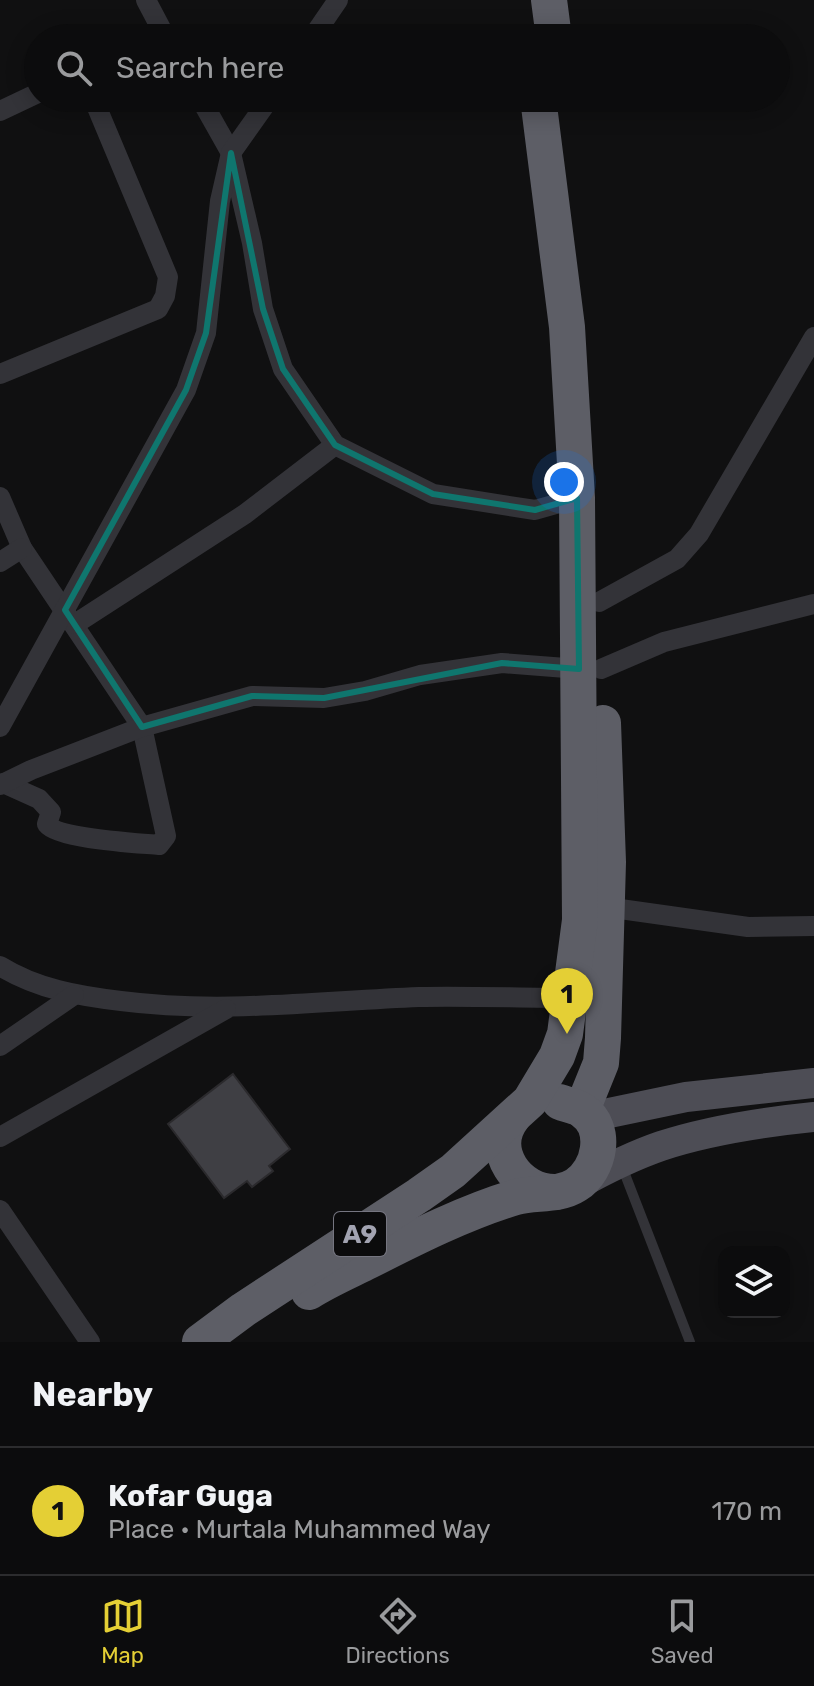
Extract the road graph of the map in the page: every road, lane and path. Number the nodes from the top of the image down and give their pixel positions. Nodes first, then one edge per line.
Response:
1 (146, 0) edge
2 (338, 0) edge
3 (527, 0) edge
4 (549, 0) edge
5 (156, 24) edge
6 (322, 24) edge
7 (530, 24) edge
8 (552, 24) edge
9 (24, 100) edge
10 (0, 111) edge
11 (99, 112) edge
12 (208, 112) edge
13 (260, 112) edge
14 (540, 112) edge
15 (562, 112) edge
16 (231, 153) junction
17 (578, 326) junction
18 (814, 337) edge
19 (0, 374) edge
20 (335, 445) junction
21 (0, 497) edge
22 (577, 498) junction
23 (22, 548) junction
24 (0, 562) edge
25 (599, 602) junction
26 (814, 604) edge
27 (70, 617) junction
28 (590, 669) junction
29 (0, 727) edge
30 (142, 727) junction
31 (2, 784) edge
32 (606, 907) junction
33 (814, 926) edge
34 (0, 966) edge
35 (74, 995) junction
36 (571, 998) junction
37 (228, 1007) junction
38 (0, 1046) edge
39 (814, 1083) edge
40 (522, 1109) junction
41 (586, 1114) junction
42 (814, 1117) edge
43 (0, 1137) edge
44 (620, 1162) junction
45 (569, 1188) junction
46 (0, 1210) edge
47 (246, 1328) edge
48 (90, 1342) edge
49 (200, 1342) edge
50 (690, 1342) edge

1 - 5 street
2 - 6 street
3 - 7 highway
4 - 8 highway
9 - 10 street
11 - 19 street
12 - 16 street
13 - 16 street
14 - 17 highway, A9
15 - 17 highway, A9
16 - 20 street
16 - 27 street
17 - 22 highway, A9
17 - 25 highway, A9
18 - 25 street
20 - 22 street
20 - 27 street
21 - 23 street
22 - 28 highway, A9
23 - 24 street
23 - 27 street
25 - 28 highway, A9
26 - 28 street
27 - 29 street
27 - 30 street
28 - 30 street
28 - 32 highway, A9
28 - 36 highway, A9
30 - 31 street
30 - 31 street
32 - 33 street
32 - 41 highway, A9
34 - 35 street
35 - 37 street
35 - 38 street
36 - 37 street
36 - 40 highway, A9
37 - 43 street
39 - 41 main road
40 - 41 highway
40 - 45 highway, A9
40 - 47 highway, A9
41 - 45 highway
42 - 44 main road
44 - 45 main road
44 - 50 lane
45 - 47 highway, A9
46 - 48 street
47 - 49 highway, A9

